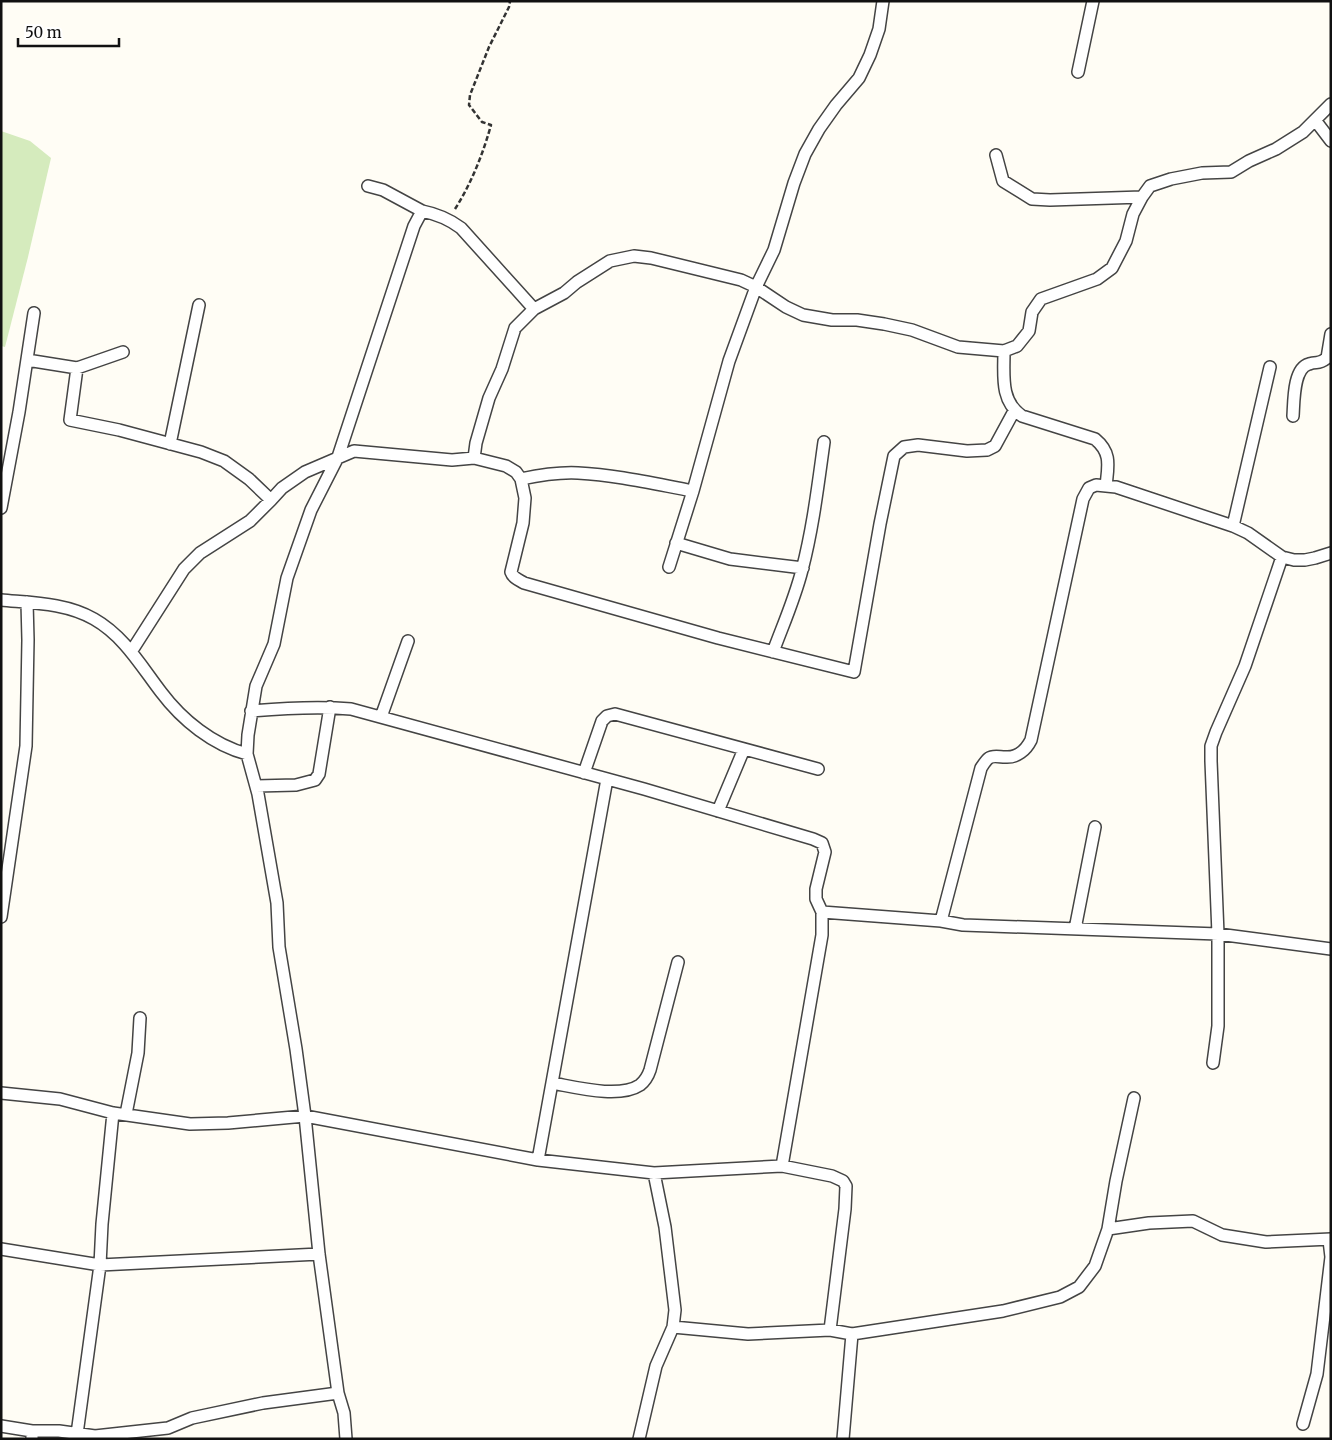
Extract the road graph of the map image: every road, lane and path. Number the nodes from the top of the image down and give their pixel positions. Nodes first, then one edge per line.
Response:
1 (510, 1) edge
2 (883, 1) edge
3 (1093, 1) edge
4 (1078, 72) dead end
5 (1331, 104) edge
6 (1315, 120) junction
7 (1331, 141) edge
8 (996, 155) dead end
9 (368, 186) dead end
10 (1142, 196) junction
11 (422, 211) junction
12 (449, 219) junction
13 (756, 287) junction
14 (199, 305) dead end
15 (534, 309) junction
16 (34, 313) dead end
17 (1331, 334) edge
18 (123, 352) dead end
19 (1004, 352) junction
20 (27, 360) junction
21 (1270, 367) dead end
22 (77, 368) junction
23 (1014, 411) junction
24 (1293, 416) dead end
25 (824, 442) dead end
26 (170, 444) junction
27 (338, 457) junction
28 (474, 458) junction
29 (521, 479) junction
30 (1106, 486) junction
31 (693, 490) junction
32 (271, 500) junction
33 (1, 508) edge
34 (1233, 526) junction
35 (676, 543) junction
36 (1331, 552) edge
37 (1282, 557) junction
38 (669, 567) dead end
39 (803, 568) junction
40 (1, 600) edge
41 (27, 602) junction
42 (408, 641) dead end
43 (130, 652) junction
44 (773, 652) junction
45 (330, 707) junction
46 (251, 711) junction
47 (381, 718) junction
48 (744, 749) junction
49 (247, 754) junction
50 (818, 769) dead end
51 (584, 773) junction
52 (607, 779) junction
53 (256, 786) junction
54 (718, 811) junction
55 (1095, 827) dead end
56 (7, 838) edge
57 (822, 912) junction
58 (1, 917) edge
59 (941, 922) junction
60 (1075, 929) junction
61 (1218, 934) junction
62 (1331, 949) edge
63 (678, 962) dead end
64 (140, 1018) dead end
65 (1213, 1063) dead end
66 (552, 1082) junction
67 (1, 1093) edge
68 (1134, 1098) dead end
69 (113, 1113) junction
70 (126, 1114) junction
71 (305, 1116) junction
72 (538, 1160) junction
73 (782, 1166) junction
74 (654, 1173) junction
75 (1108, 1229) junction
76 (1330, 1240) edge
77 (1, 1249) edge
78 (319, 1254) junction
79 (100, 1264) junction
80 (674, 1327) junction
81 (830, 1330) junction
82 (852, 1334) junction
83 (338, 1393) junction
84 (1302, 1424) dead end
85 (1, 1426) edge
86 (78, 1434) junction
87 (32, 1435) edge
88 (346, 1439) edge
89 (639, 1439) edge
90 (843, 1439) edge

1 - 12 path
2 - 13 street
3 - 4 street
5 - 6 street
6 - 7 street
6 - 10 street
8 - 10 street
9 - 11 street
10 - 19 street
11 - 12 street
11 - 27 street
12 - 15 street
13 - 15 street
13 - 19 street
13 - 31 street
14 - 26 street
15 - 28 street
16 - 20 street
17 - 24 street
18 - 22 street
19 - 23 street
20 - 22 street
20 - 33 street
21 - 34 street
22 - 26 street
23 - 30 street
23 - 44 street
25 - 39 street
26 - 32 street
27 - 28 street
27 - 32 street
27 - 46 street
28 - 29 street
29 - 31 street
29 - 44 street
30 - 34 street
30 - 59 street
31 - 35 street
32 - 43 street
34 - 37 street
35 - 38 street
35 - 39 street
36 - 37 street
37 - 61 street
39 - 44 street
40 - 41 street
41 - 43 street
41 - 56 street
42 - 47 street
43 - 49 street
45 - 46 street
45 - 47 street
45 - 53 street
46 - 49 street
47 - 51 street
48 - 50 street
48 - 51 street
48 - 54 street
49 - 53 street
51 - 52 street
52 - 54 street
52 - 66 street
53 - 71 street
54 - 57 street
55 - 60 street
56 - 58 street
57 - 59 street
57 - 73 street
59 - 60 street
60 - 61 street
61 - 62 street
61 - 65 street
63 - 66 street
64 - 70 street
66 - 72 street
67 - 69 street
68 - 75 street
69 - 70 street
69 - 79 street
70 - 71 street
71 - 72 street
71 - 78 street
72 - 74 street
73 - 74 street
73 - 81 street
74 - 80 street
75 - 76 street
75 - 82 street
76 - 84 street
77 - 79 street
78 - 79 street
78 - 83 street
79 - 86 street
80 - 81 street
80 - 89 street
81 - 82 street
82 - 90 street
83 - 86 street
83 - 88 street
85 - 87 street
86 - 87 street

